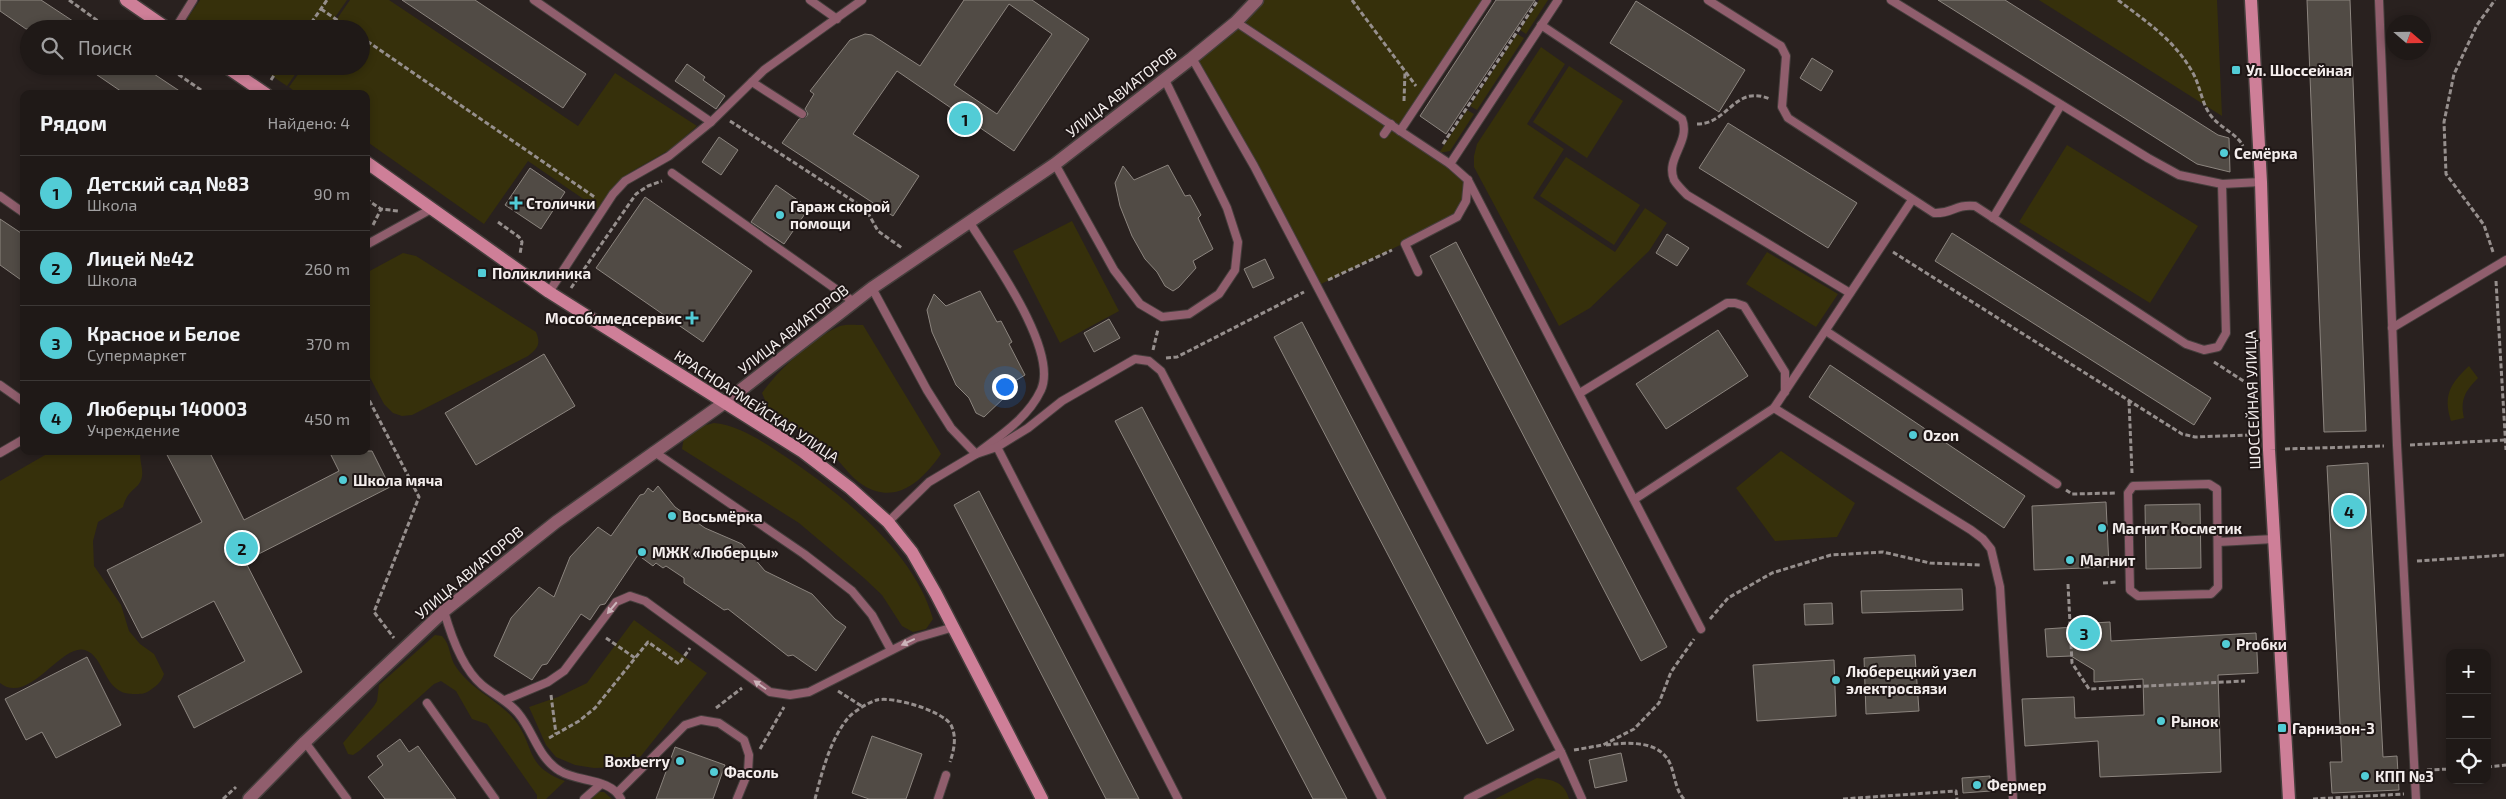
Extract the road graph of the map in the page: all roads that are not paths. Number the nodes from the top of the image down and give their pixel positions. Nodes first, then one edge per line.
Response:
1 (126, 0) edge
2 (194, 0) edge
3 (534, 0) edge
4 (810, 0) edge
5 (862, 0) edge
6 (1257, 0) edge
7 (1487, 0) edge
8 (1558, 0) edge
9 (1708, 0) edge
10 (1891, 0) edge
11 (2251, 0) edge
12 (2378, 0) edge
13 (837, 19) junction
14 (155, 20) edge
15 (181, 20) edge
16 (1236, 22) junction
17 (1541, 26) junction
18 (1192, 58) junction
19 (238, 75) edge
20 (1165, 80) junction
21 (752, 82) junction
22 (260, 90) edge
23 (2061, 105) junction
24 (802, 114) dead end
25 (711, 122) junction
26 (1391, 124) junction
27 (1400, 131) junction
28 (1384, 134) dead end
29 (1055, 164) junction
30 (1450, 164) junction
31 (370, 165) edge
32 (672, 173) dead end
33 (1468, 180) junction
34 (2261, 182) junction
35 (2222, 184) junction
36 (0, 196) edge
37 (1912, 200) junction
38 (433, 208) junction
39 (20, 209) edge
40 (1993, 218) junction
41 (970, 223) junction
42 (370, 243) edge
43 (2506, 260) edge
44 (1418, 272) dead end
45 (872, 288) junction
46 (549, 292) junction
47 (1850, 293) junction
48 (854, 302) junction
49 (2392, 328) junction
50 (1826, 331) junction
51 (0, 385) edge
52 (1785, 392) junction
53 (1580, 393) junction
54 (20, 399) edge
55 (724, 403) junction
56 (1774, 408) junction
57 (20, 441) edge
58 (997, 447) junction
59 (653, 452) junction
60 (0, 453) edge
61 (976, 454) junction
62 (2057, 484) road end
63 (1635, 499) junction
64 (888, 522) junction
65 (2274, 539) junction
66 (2218, 542) junction
67 (444, 611) junction
68 (954, 627) junction
69 (1701, 629) road end
70 (891, 650) junction
71 (505, 700) junction
72 (427, 703) dead end
73 (305, 742) junction
74 (1561, 752) junction
75 (946, 775) road end
76 (601, 784) junction
77 (619, 796) edge
78 (2415, 796) edge
79 (249, 799) edge
80 (348, 799) edge
81 (495, 799) edge
82 (584, 799) edge
83 (737, 799) edge
84 (938, 799) edge
85 (1042, 799) edge
86 (1178, 799) edge
87 (1382, 799) edge
88 (1468, 799) edge
89 (1582, 799) edge
90 (2013, 799) edge
91 (2289, 799) edge

1 - 14 street
2 - 15 lane
3 - 25 lane
4 - 13 lane
5 - 13 lane
6 - 16 street, УЛИЦА АВИАТОРОВ
7 - 27 lane
8 - 17 lane
9 - 37 lane
10 - 23 lane
11 - 34 street, ШОССЕЙНАЯ УЛИЦА
12 - 49 lane
13 - 21 lane
16 - 18 street, УЛИЦА АВИАТОРОВ
16 - 26 lane
17 - 30 lane
17 - 47 lane
18 - 20 street, УЛИЦА АВИАТОРОВ
18 - 74 lane
19 - 22 street
20 - 29 street, УЛИЦА АВИАТОРОВ
20 - 29 lane
21 - 24 lane
21 - 25 lane
23 - 35 lane
23 - 40 lane
25 - 46 lane
26 - 27 lane
26 - 28 lane
27 - 30 lane
29 - 41 street, УЛИЦА АВИАТОРОВ
30 - 33 lane
31 - 38 street, КРАСНОАРМЕЙСКАЯ УЛИЦА
32 - 48 lane
33 - 44 lane
33 - 53 lane
34 - 35 lane
34 - 65 street, ШОССЕЙНАЯ УЛИЦА
35 - 40 lane
36 - 39 lane
37 - 40 lane
37 - 47 lane
38 - 42 lane
38 - 46 street, КРАСНОАРМЕЙСКАЯ УЛИЦА
41 - 45 street, УЛИЦА АВИАТОРОВ
41 - 61 lane
43 - 49 lane
45 - 48 street, УЛИЦА АВИАТОРОВ
45 - 61 lane
46 - 55 street, КРАСНОАРМЕЙСКАЯ УЛИЦА
47 - 50 lane
48 - 55 street, УЛИЦА АВИАТОРОВ
49 - 78 lane
50 - 52 lane
50 - 62 lane
51 - 54 lane
52 - 53 lane
52 - 56 lane
53 - 63 lane
55 - 59 street, УЛИЦА АВИАТОРОВ
55 - 64 street, КРАСНОАРМЕЙСКАЯ УЛИЦА
56 - 63 lane
56 - 90 lane
57 - 60 lane
58 - 61 lane
58 - 86 lane
58 - 87 lane
59 - 67 street, УЛИЦА АВИАТОРОВ
59 - 70 lane
61 - 64 lane
63 - 69 lane
64 - 68 street, КРАСНОАРМЕЙСКАЯ УЛИЦА
65 - 66 lane
65 - 91 street, ШОССЕЙНАЯ УЛИЦА
66 - 66 lane
67 - 71 lane
67 - 73 street, УЛИЦА АВИАТОРОВ
68 -> 70 lane
68 - 85 street, КРАСНОАРМЕЙСКАЯ УЛИЦА
70 -> 71 lane
71 - 76 lane
72 - 81 lane
73 - 79 street, УЛИЦА АВИАТОРОВ
73 - 80 lane
74 - 88 lane
74 - 89 lane
75 - 84 lane
76 - 77 lane
76 - 82 lane
77 - 83 lane

